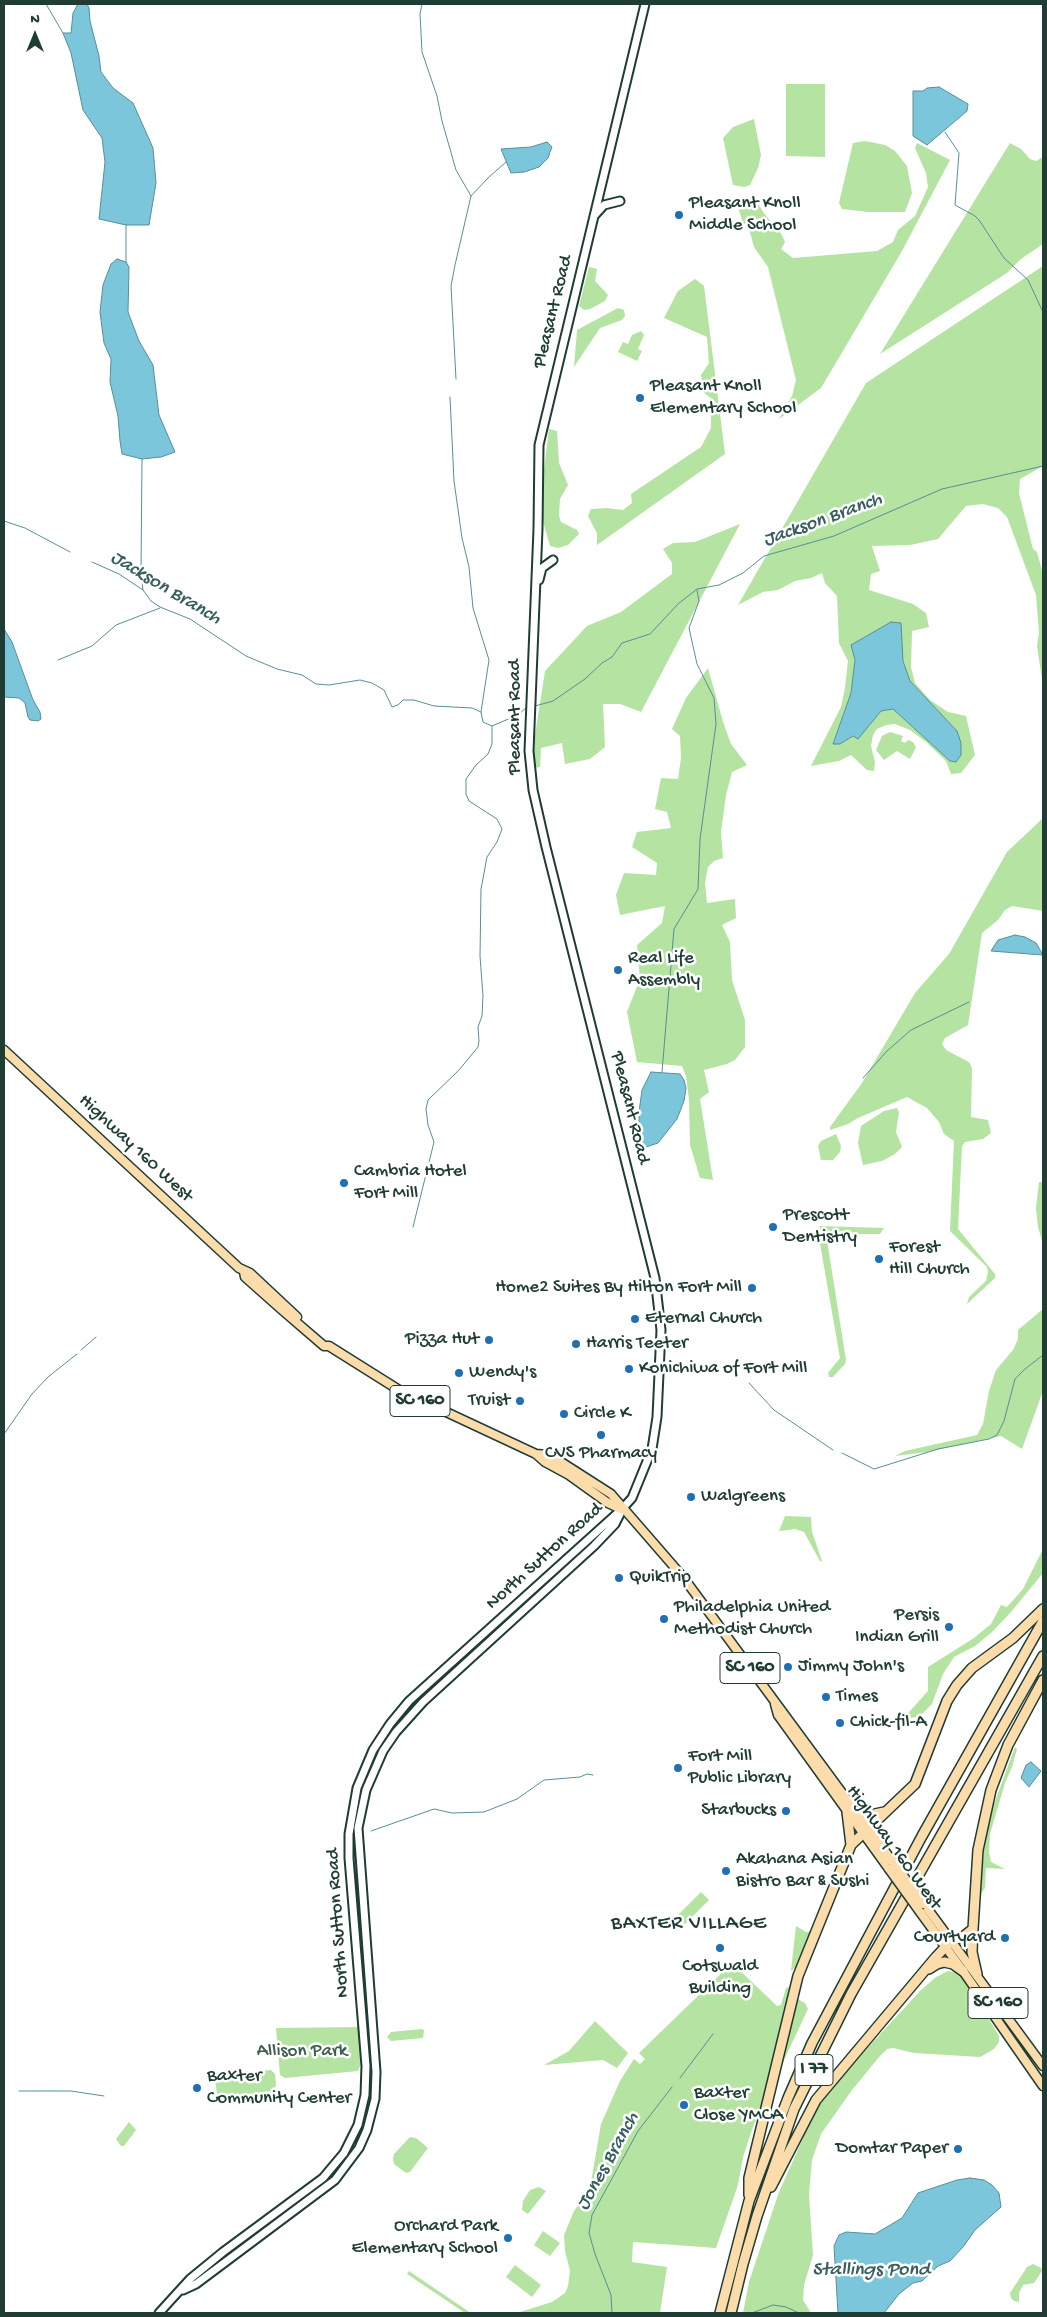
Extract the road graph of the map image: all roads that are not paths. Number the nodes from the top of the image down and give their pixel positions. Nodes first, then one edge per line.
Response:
1 (645, 4) edge
2 (620, 201) dead end
3 (594, 216) junction
4 (553, 560) dead end
5 (536, 585) junction
6 (4, 1050) edge
7 (622, 1510) junction
8 (1043, 1609) edge
9 (1043, 1621) edge
10 (1043, 1656) edge
11 (1043, 1680) edge
12 (851, 1811) junction
13 (887, 1811) junction
14 (866, 1831) junction
15 (851, 1845) junction
16 (891, 1866) junction
17 (973, 1929) junction
18 (948, 1944) junction
19 (963, 1970) junction
20 (923, 1974) junction
21 (977, 1974) junction
22 (1043, 2066) edge
23 (1043, 2086) edge
24 (749, 2201) junction
25 (757, 2216) junction
26 (159, 2313) edge
27 (720, 2313) edge
28 (731, 2313) edge

1 - 3 main road, Pleasant Road
2 - 3 main road
3 - 5 main road, Pleasant Road
4 - 5 main road
5 - 7 main road, Pleasant Road
6 - 7 main road, Highway 160 West / SC 160
7 - 12 main road, Highway 160 West / SC 160
7 - 26 main road, North Sutton Road
8 - 13 highway
9 - 24 highway, I 77
10 - 25 highway, I 77
11 - 17 highway
12 - 13 highway
12 - 14 main road, Highway 160 West
12 - 15 highway
13 - 14 highway
14 - 15 highway
14 - 16 main road, Highway 160 West
15 - 24 highway
16 - 18 main road, Highway 160 West, bridge
16 - 18 main road, Highway 160 West, bridge
17 - 18 highway
17 - 21 highway
18 - 19 main road, Highway 160 West
18 - 20 highway
18 - 21 main road, Highway 160 West / SC 160
19 - 20 highway
19 - 23 main road, Highway 160 West / SC 160
20 - 25 highway
21 - 22 main road, Highway 160 West / SC 160
24 - 27 highway, I 77
25 - 28 highway, I 77

